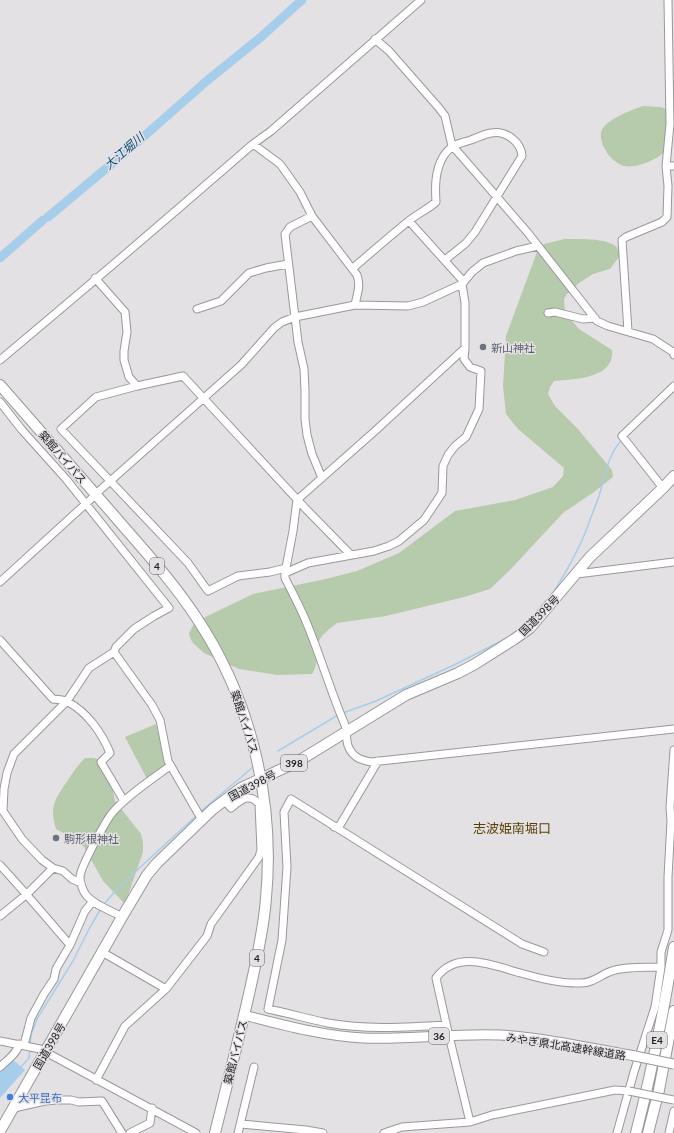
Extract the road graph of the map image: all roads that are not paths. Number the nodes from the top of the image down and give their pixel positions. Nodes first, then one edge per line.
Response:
1 (421, 0) edge
2 (668, 0) edge
3 (375, 39) junction
4 (253, 144) junction
5 (452, 146) junction
6 (670, 166) edge
7 (497, 197) junction
8 (312, 216) junction
9 (409, 221) junction
10 (538, 246) junction
11 (445, 260) junction
12 (288, 264) junction
13 (353, 268) junction
14 (95, 278) junction
15 (463, 283) junction
16 (355, 306) junction
17 (197, 309) dead end
18 (548, 313) dead end
19 (295, 318) junction
20 (595, 318) junction
21 (628, 331) junction
22 (465, 348) junction
23 (674, 355) edge
24 (0, 360) edge
25 (0, 385) edge
26 (137, 386) junction
27 (674, 386) edge
28 (203, 398) junction
29 (0, 402) edge
30 (674, 476) edge
31 (322, 478) junction
32 (110, 481) junction
33 (663, 488) junction
34 (99, 491) dead end
35 (297, 500) junction
36 (88, 502) junction
37 (351, 555) junction
38 (674, 562) edge
39 (286, 570) junction
40 (577, 574) junction
41 (0, 582) edge
42 (0, 640) edge
43 (114, 652) junction
44 (67, 701) junction
45 (674, 729) edge
46 (347, 731) junction
47 (674, 750) edge
48 (378, 762) junction
49 (170, 766) junction
50 (261, 779) junction
51 (224, 800) junction
52 (124, 801) junction
53 (199, 815) junction
54 (334, 827) junction
55 (0, 865) edge
56 (53, 868) junction
57 (81, 883) junction
58 (27, 894) junction
59 (93, 901) junction
60 (0, 916) edge
61 (122, 917) junction
62 (70, 945) junction
63 (674, 947) edge
64 (102, 952) junction
65 (544, 952) dead end
66 (663, 963) junction
67 (166, 989) junction
68 (674, 1011) edge
69 (244, 1016) junction
70 (450, 1040) dead end
71 (0, 1041) edge
72 (23, 1045) junction
73 (41, 1050) junction
74 (674, 1064) edge
75 (0, 1067) edge
76 (254, 1067) dead end
77 (96, 1080) junction
78 (629, 1091) junction
79 (674, 1100) edge
80 (14, 1108) junction
81 (152, 1108) junction
82 (674, 1111) edge
83 (470, 1122) junction
84 (241, 1124) junction
85 (0, 1131) edge
86 (122, 1133) edge
87 (130, 1133) edge
88 (196, 1133) edge
89 (215, 1133) edge
90 (238, 1133) edge
91 (323, 1133) edge
92 (384, 1133) edge
93 (617, 1133) edge
94 (636, 1133) edge
95 (648, 1133) edge
96 (669, 1133) edge

1 - 3 street
2 - 6 street
3 - 4 street
3 - 5 street
4 - 8 street
4 - 14 street
5 - 7 street
5 - 7 street
5 - 9 street
6 - 21 street
7 - 10 street
7 - 11 street
8 - 12 street
8 - 13 street
9 - 11 street
9 - 13 street
10 - 15 street
10 - 20 street
11 - 15 street
12 - 17 street
12 - 19 street
13 - 16 street
14 - 24 street
14 - 26 street
15 - 16 street
15 - 22 street
16 - 19 street
18 - 20 street
19 - 28 street
19 - 31 street
20 - 21 street
21 - 23 street
22 - 31 street
22 - 37 street
25 - 50 highway, 築館バイパス / 4
26 - 28 street
26 - 32 street
27 - 33 street
28 - 32 street
28 - 35 street
29 - 36 street
30 - 33 highway, 国道398号 / 398
31 - 35 street
32 - 34 street
32 - 39 street
33 - 40 highway, 国道398号 / 398
35 - 37 street
35 - 39 street
36 - 41 street
36 - 43 street
37 - 39 street
38 - 40 street
39 - 46 street
40 - 46 highway, 国道398号 / 398
42 - 44 street
43 - 44 street
43 - 49 street
44 - 52 street
44 - 56 street
45 - 48 street
46 - 48 street
46 - 50 highway, 国道398号 / 398
47 - 66 street
48 - 54 street
49 - 52 street
49 - 53 street
50 - 51 highway, 国道398号 / 398
50 - 69 highway, 築館バイパス / 4
51 - 53 highway, 国道398号 / 398
51 - 67 street
52 - 57 street
53 - 61 highway, 国道398号 / 398
54 - 65 street
54 - 66 street
55 - 58 street
56 - 57 street
56 - 58 street
57 - 59 street
58 - 60 street
58 - 62 street
59 - 61 street
59 - 62 street
61 - 64 highway, 国道398号 / 398
62 - 72 street
63 - 94 highway, E4
64 - 67 street
64 - 73 highway, 国道398号 / 398
66 - 78 street
67 - 77 street
68 - 95 highway, E4
69 - 74 main road, みやぎ県北高速幹線道路 / 36, bridge
69 - 89 highway, 築館バイパス / 4
70 - 83 street
71 - 72 street
72 - 73 street
72 - 75 street
73 - 77 street
73 - 80 highway, 国道398号 / 398
76 - 84 street
77 - 81 street
78 - 79 street, bridge
78 - 83 street
78 - 93 street
80 - 85 highway, 国道398号 / 398
80 - 86 street
81 - 87 street
81 - 88 street
82 - 96 street
83 - 92 street
84 - 90 street
84 - 91 street

